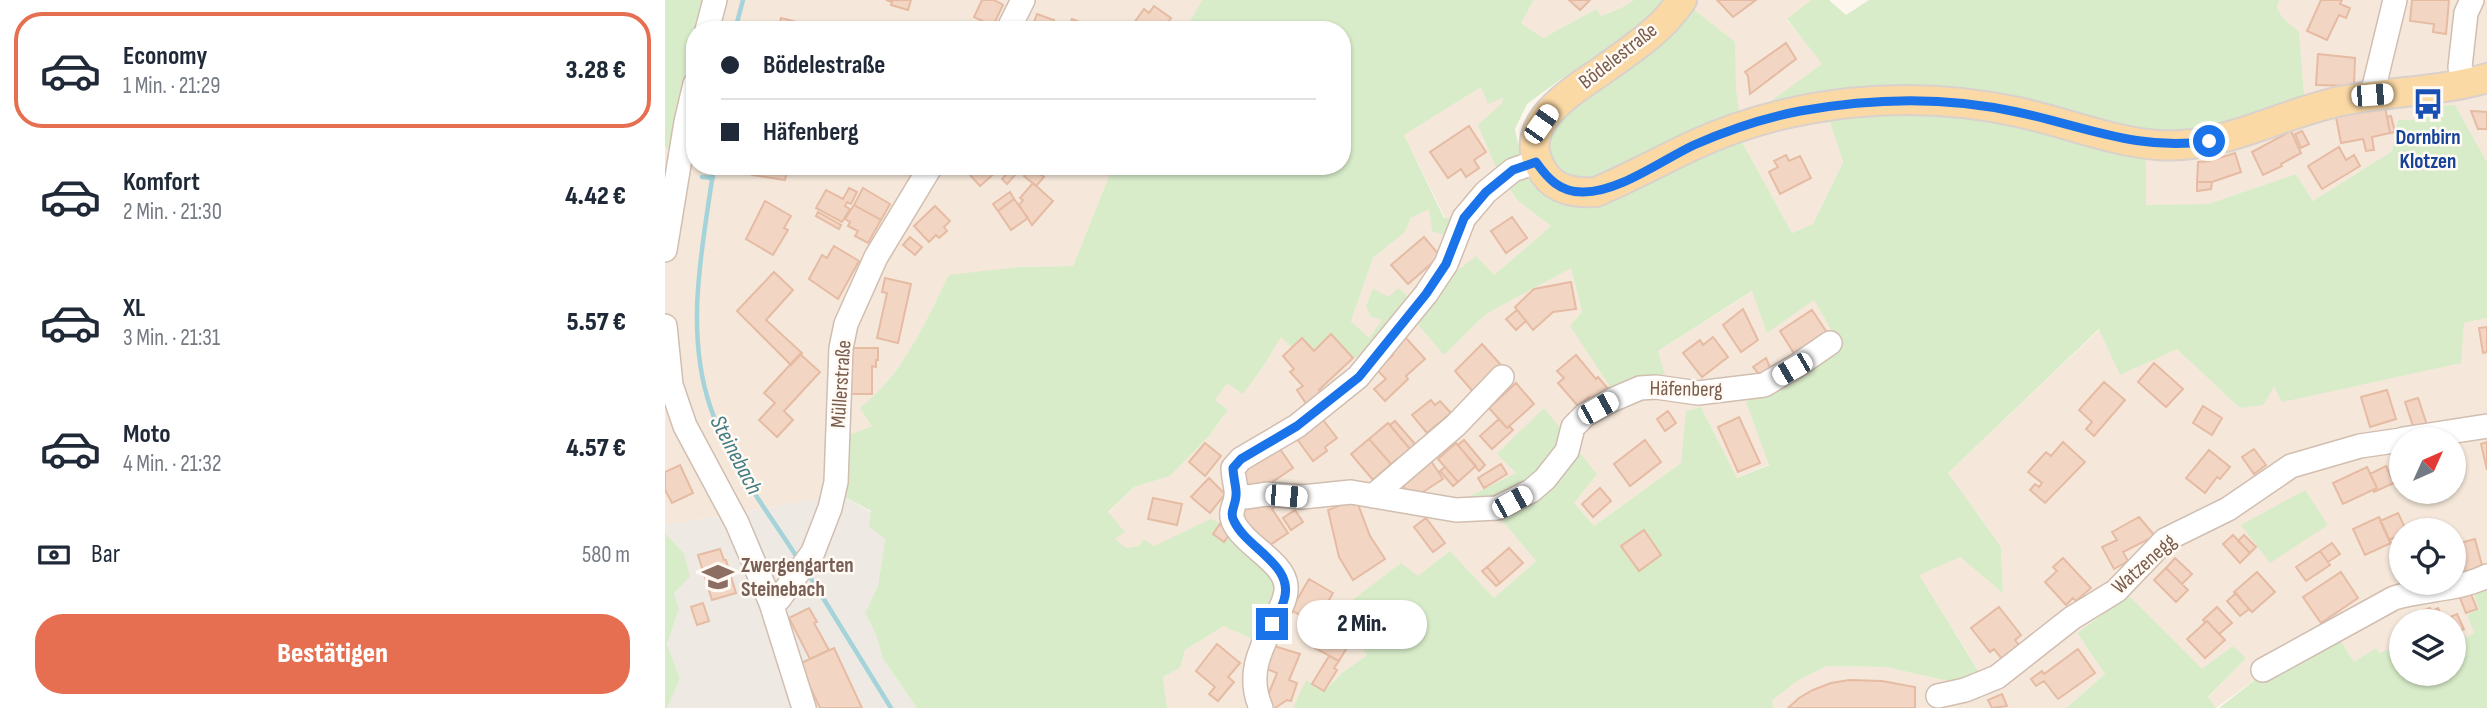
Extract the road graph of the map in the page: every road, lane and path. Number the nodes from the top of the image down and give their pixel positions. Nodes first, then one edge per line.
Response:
1 (715, 0) edge
2 (1023, 0) edge
3 (1682, 0) edge
4 (2395, 0) edge
5 (2472, 0) edge
6 (709, 21) edge
7 (1013, 21) edge
8 (2476, 81) edge
9 (2372, 95) junction
10 (686, 125) edge
11 (1536, 162) junction
12 (926, 175) edge
13 (665, 250) edge
14 (665, 326) edge
15 (1830, 343) dead end
16 (1502, 377) dead end
17 (2487, 426) edge
18 (2466, 429) edge
19 (2389, 441) edge
20 (1237, 494) junction
21 (1373, 496) junction
22 (2487, 576) edge
23 (771, 603) junction
24 (2263, 670) dead end
25 (1937, 696) dead end
26 (804, 708) edge
27 (1261, 708) edge

1 - 6 street
2 - 7 street
3 - 11 main road, Bödelestraße
4 - 9 street
5 - 8 street
8 - 9 main road
9 - 11 main road
10 - 13 street
11 - 20 street
12 - 23 street, Müllerstraße
14 - 23 street
15 - 21 street, Häfenberg
16 - 21 street
17 - 18 street, Watzenegg
19 - 25 street, Watzenegg
20 - 21 street, Häfenberg
20 - 27 street
22 - 24 street
23 - 26 street

